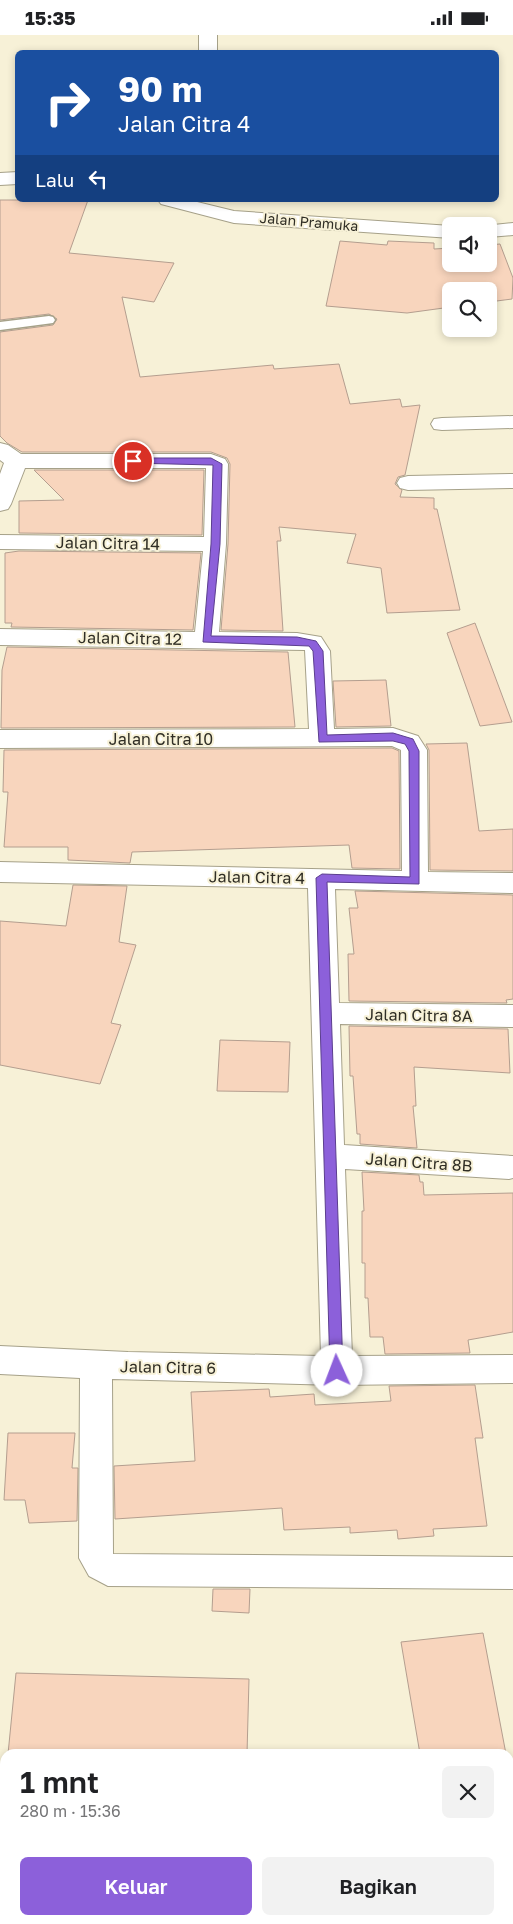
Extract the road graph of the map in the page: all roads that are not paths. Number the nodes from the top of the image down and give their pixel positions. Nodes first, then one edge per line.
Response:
1 (208, 35) edge
2 (208, 50) edge
3 (15, 178) edge
4 (0, 179) edge
5 (174, 202) edge
6 (513, 229) edge
7 (497, 230) edge
8 (442, 231) edge
9 (49, 320) dead end
10 (0, 326) edge
11 (513, 423) edge
12 (442, 425) dead end
13 (8, 455) edge
14 (513, 481) edge
15 (408, 483) dead end
16 (0, 504) edge
17 (0, 542) edge
18 (215, 544) junction
19 (0, 637) edge
20 (206, 639) junction
21 (0, 739) edge
22 (322, 739) junction
23 (0, 872) edge
24 (322, 878) junction
25 (415, 881) junction
26 (513, 883) edge
27 (325, 1013) junction
28 (513, 1016) edge
29 (330, 1156) junction
30 (509, 1167) dead end
31 (0, 1360) edge
32 (96, 1365) junction
33 (513, 1369) edge
34 (337, 1371) junction
35 (513, 1573) edge

1 - 2 street
3 - 4 street
5 - 8 street, Jalan Pramuka
6 - 7 street
9 - 10 lane
11 - 12 street
13 - 16 street
13 - 18 street
14 - 15 street
17 - 18 street, Jalan Citra 14
18 - 20 street
19 - 20 street, Jalan Citra 12
20 - 22 street, Jalan Citra 12
21 - 22 street, Jalan Citra 10
22 - 25 street, Jalan Citra 10
23 - 24 street, Jalan Citra 4
24 - 25 street, Jalan Citra 4
24 - 27 street
25 - 26 street, Jalan Citra 4
27 - 28 street, Jalan Citra 8A
27 - 29 street
29 - 30 street, Jalan Citra 8B
29 - 34 street
31 - 32 street, Jalan Citra 6
32 - 34 street, Jalan Citra 6
32 - 35 street
33 - 34 street, Jalan Citra 6

